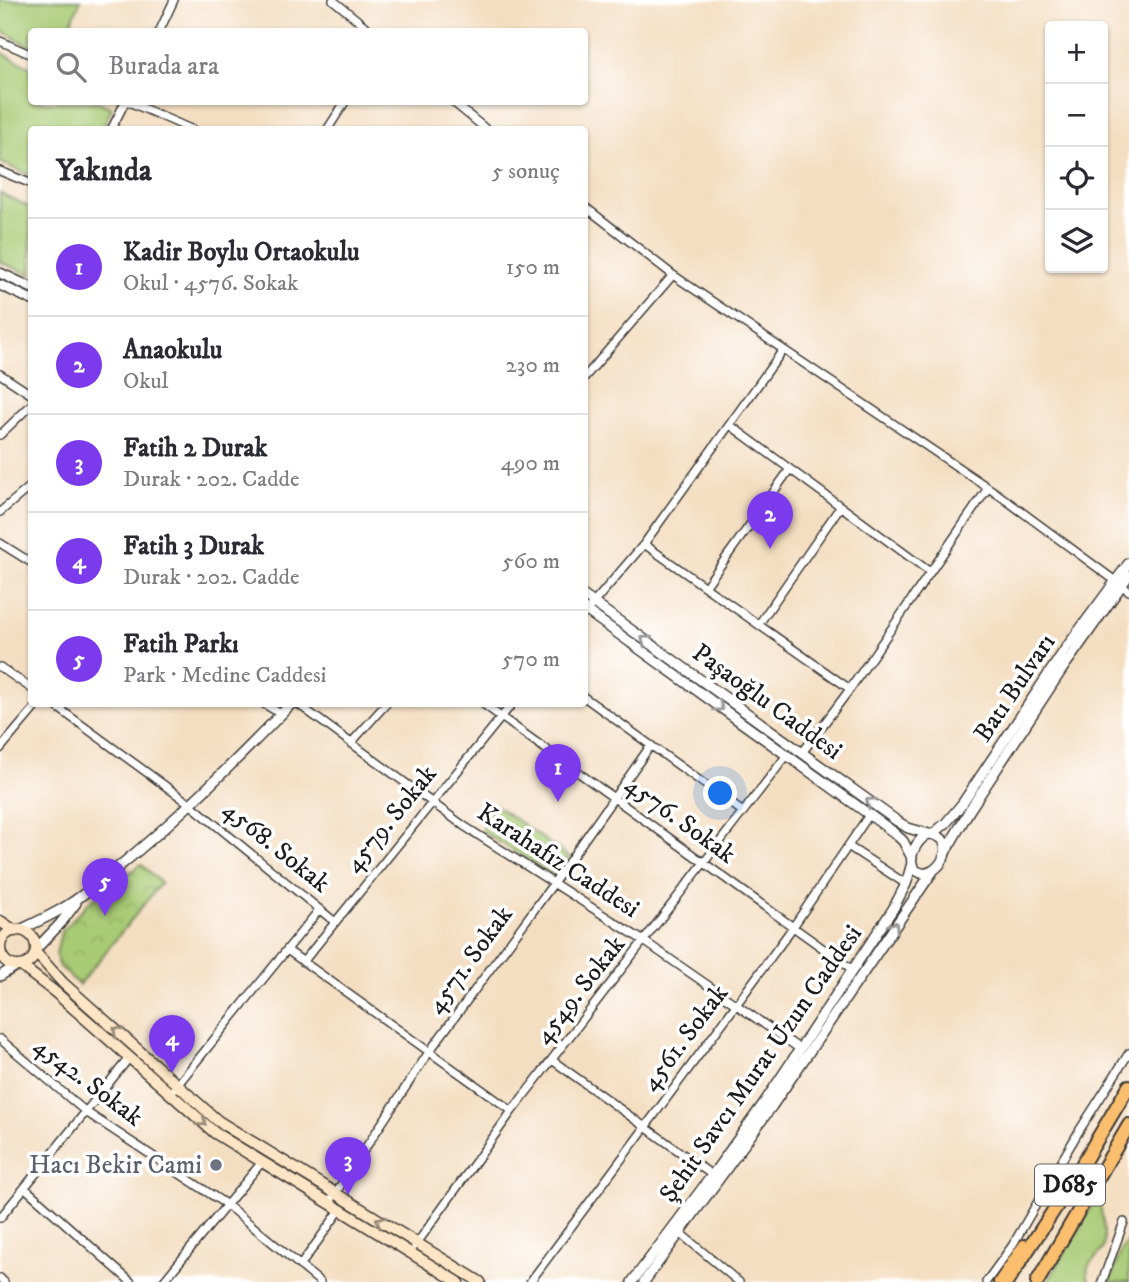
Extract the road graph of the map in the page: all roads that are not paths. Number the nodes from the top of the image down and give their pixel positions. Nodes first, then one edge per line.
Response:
1 (174, 0) edge
2 (333, 0) edge
3 (161, 28) edge
4 (367, 28) edge
5 (0, 41) edge
6 (28, 53) edge
7 (125, 105) edge
8 (134, 105) edge
9 (343, 105) edge
10 (457, 105) edge
11 (113, 126) edge
12 (184, 126) edge
13 (330, 126) edge
14 (482, 126) edge
15 (0, 170) edge
16 (28, 182) edge
17 (588, 209) edge
18 (0, 273) edge
19 (673, 275) junction
20 (0, 285) edge
21 (28, 286) edge
22 (28, 298) edge
23 (783, 350) junction
24 (588, 373) edge
25 (0, 374) edge
26 (28, 392) edge
27 (28, 408) edge
28 (730, 425) junction
29 (0, 435) edge
30 (790, 469) junction
31 (28, 488) edge
32 (988, 488) junction
33 (841, 506) junction
34 (0, 512) edge
35 (0, 543) edge
36 (644, 544) junction
37 (28, 560) edge
38 (1129, 563) edge
39 (930, 572) junction
40 (1129, 575) edge
41 (1122, 586) edge
42 (705, 587) junction
43 (588, 598) edge
44 (594, 602) junction
45 (588, 608) edge
46 (588, 613) edge
47 (759, 624) junction
48 (0, 667) edge
49 (28, 686) edge
50 (850, 689) junction
51 (588, 700) edge
52 (35, 707) edge
53 (57, 707) edge
54 (269, 707) edge
55 (288, 707) edge
56 (302, 707) edge
57 (383, 707) edge
58 (487, 707) edge
59 (509, 707) edge
60 (281, 714) junction
61 (501, 717) junction
62 (351, 743) junction
63 (651, 745) junction
64 (0, 749) edge
65 (802, 753) junction
66 (787, 755) junction
67 (614, 798) junction
68 (190, 803) junction
69 (432, 803) junction
70 (743, 812) junction
71 (869, 815) junction
72 (931, 834) junction
73 (848, 846) junction
74 (946, 851) junction
75 (912, 861) junction
76 (704, 863) junction
77 (933, 872) junction
78 (553, 884) junction
79 (906, 884) junction
80 (80, 898) junction
81 (319, 909) junction
82 (0, 921) edge
83 (335, 922) junction
84 (793, 926) junction
85 (18, 931) junction
86 (644, 941) junction
87 (0, 950) edge
88 (286, 950) junction
89 (36, 951) junction
90 (303, 962) junction
91 (18, 966) junction
92 (853, 970) junction
93 (0, 976) edge
94 (736, 1005) junction
95 (0, 1039) edge
96 (800, 1049) junction
97 (429, 1052) junction
98 (1129, 1053) edge
99 (129, 1058) junction
100 (552, 1060) junction
101 (177, 1085) junction
102 (1129, 1086) edge
103 (170, 1094) junction
104 (512, 1111) junction
105 (86, 1112) junction
106 (1129, 1125) edge
107 (645, 1127) junction
108 (1095, 1142) junction
109 (262, 1163) junction
110 (712, 1175) junction
111 (25, 1188) junction
112 (335, 1194) junction
113 (329, 1203) junction
114 (227, 1205) junction
115 (340, 1210) junction
116 (0, 1218) edge
117 (1124, 1222) dead end
118 (680, 1233) junction
119 (417, 1243) junction
120 (411, 1253) junction
121 (300, 1266) junction
122 (0, 1278) edge
123 (455, 1281) edge
124 (4, 1282) edge
125 (131, 1282) edge
126 (163, 1282) edge
127 (320, 1282) edge
128 (480, 1282) edge
129 (530, 1282) edge
130 (632, 1282) edge
131 (644, 1282) edge
132 (738, 1282) edge
133 (986, 1282) edge
134 (999, 1282) edge
135 (1007, 1282) edge
136 (1037, 1282) edge
137 (1102, 1282) edge

1 - 3 street
2 - 4 street
5 - 6 street
7 - 11 street
8 - 12 street
9 - 13 street
10 - 14 street
15 - 16 street
17 - 19 street
18 - 21 street
19 - 23 street
19 - 24 street
20 - 22 street
23 - 28 street
23 - 32 street
25 - 26 street
27 - 29 street
28 - 30 street
28 - 36 street
30 - 33 street
30 - 42 street
31 - 34 street
32 - 39 street
32 - 41 street
33 - 39 street
33 - 47 street
35 - 37 street
36 - 42 street
36 - 44 street
38 - 41 street, Batı Bulvarı
39 - 50 street
40 - 41 street, Batı Bulvarı
41 - 72 street, Batı Bulvarı
41 - 74 street, Batı Bulvarı
42 - 47 street
43 - 44 street, Paşaoğlu Caddesi
44 - 45 street
65 -> 44 street, Paşaoğlu Caddesi
46 -> 66 street, Paşaoğlu Caddesi
47 - 50 street
48 - 49 street
50 - 65 street
51 - 63 street
52 - 64 street
53 - 68 street, 4568. Sokak
54 - 60 street
55 - 60 street
56 - 62 street, Karahafız Caddesi
57 - 62 street
58 - 61 street, 4576. Sokak
59 - 61 street, 4579. Sokak
60 - 68 street
61 - 67 street, 4576. Sokak
61 - 69 street, 4579. Sokak
62 - 69 street, Karahafız Caddesi
63 - 67 street, 4571. Sokak
63 - 70 street
72 -> 65 street, Paşaoğlu Caddesi
66 - 70 street, 4549. Sokak
66 - 71 street, Paşaoğlu Caddesi
67 - 76 street, 4576. Sokak
67 - 78 street, 4571. Sokak
68 - 80 street
68 - 81 street, 4568. Sokak
69 - 78 street, Karahafız Caddesi
69 - 83 street, 4579. Sokak
70 - 76 street, 4549. Sokak
71 - 73 street, 4561. Sokak
71 - 75 street, Paşaoğlu Caddesi
72 - 74 street
72 - 75 street
73 - 79 street
73 - 84 street, 4561. Sokak
74 - 77 street
75 - 77 street
75 - 79 street, Şehit Savcı Murat Uzun Caddesi
76 - 84 street, 4576. Sokak
76 - 86 street, 4549. Sokak
118 -> 77 street, Şehit Savcı Murat Uzun Caddesi
78 - 86 street, Karahafız Caddesi
78 - 97 street, 4571. Sokak
79 - 92 street, Şehit Savcı Murat Uzun Caddesi
80 - 85 street
80 - 89 street
81 - 83 street, 4568. Sokak
81 - 88 street
82 - 85 main road
83 - 90 street, 4579. Sokak
84 - 92 street, 4576. Sokak
84 - 94 street, 4561. Sokak
85 - 87 main road
85 - 89 main road
86 - 94 street, Karahafız Caddesi
86 - 100 street, 4549. Sokak
87 - 91 main road
88 - 90 street
88 - 101 street
89 - 91 main road
101 -> 89 main road
90 - 97 street
91 - 93 street
91 - 99 main road
92 - 96 street, Şehit Savcı Murat Uzun Caddesi
94 - 96 street, Karahafız Caddesi
94 - 107 street, 4561. Sokak
95 - 105 street, 4542. Sokak
96 - 110 street, Şehit Savcı Murat Uzun Caddesi
97 - 104 street
97 - 112 street, 4571. Sokak
98 - 133 street
99 - 103 main road
99 - 105 street
100 - 104 street, 4549. Sokak
100 - 107 street
101 - 103 street
101 - 112 main road
102 - 108 highway, D685
103 -> 109 main road
104 - 119 street, 4549. Sokak
105 - 111 street
105 - 114 street, 4542. Sokak
106 - 136 highway, D685
107 - 110 street
107 - 129 street, 4561. Sokak
108 - 134 main road
108 - 135 highway, D685
109 - 113 main road
109 - 114 street
110 - 130 street, Şehit Savcı Murat Uzun Caddesi
111 - 116 street
111 - 125 street
112 - 113 street, 4571. Sokak
119 -> 112 main road
113 - 115 main road
114 - 121 street, 4542. Sokak
114 - 126 street
115 - 120 main road
115 - 121 street
117 - 137 street
118 - 131 street, Şehit Savcı Murat Uzun Caddesi
118 - 132 street
119 - 120 street, 4549. Sokak
119 - 128 main road
120 - 123 main road
121 - 127 street, 4542. Sokak
122 - 124 street

